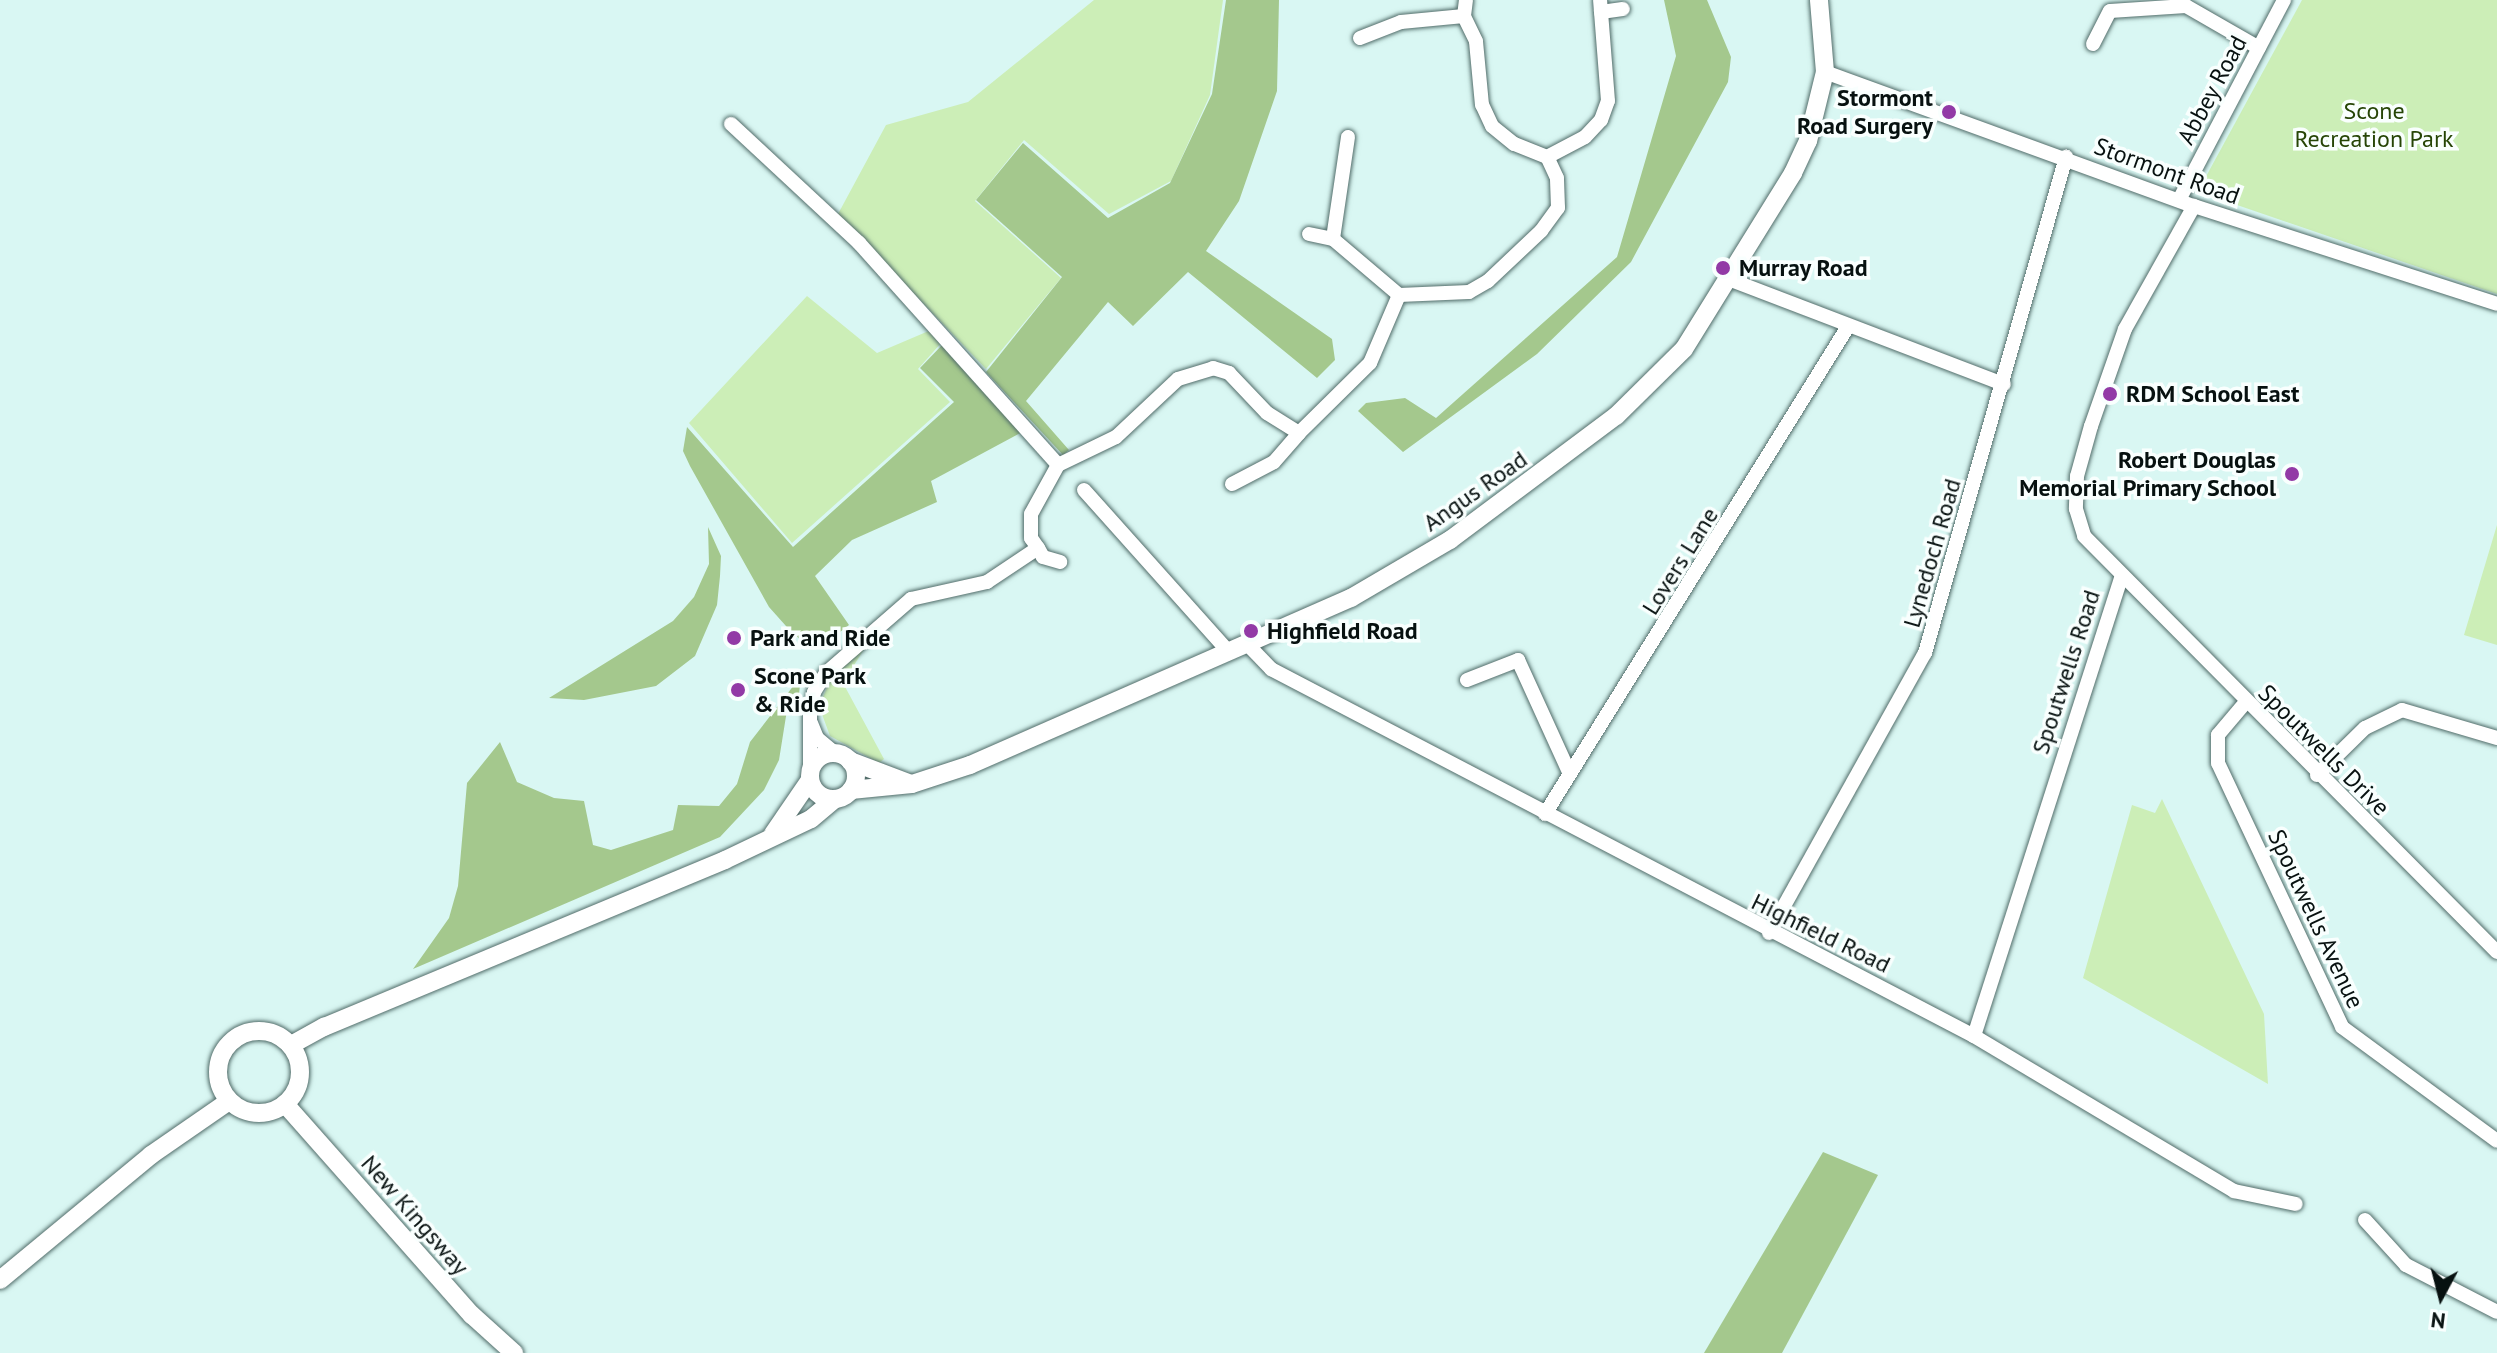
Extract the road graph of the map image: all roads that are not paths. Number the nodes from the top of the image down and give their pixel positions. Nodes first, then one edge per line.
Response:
1 (1466, 0) edge
2 (1819, 0) edge
3 (2284, 0) edge
4 (1600, 6) edge
5 (1623, 9) dead end
6 (1464, 16) junction
7 (1360, 38) dead end
8 (2093, 44) dead end
9 (2259, 48) junction
10 (1825, 72) junction
11 (731, 124) dead end
12 (1348, 137) dead end
13 (1547, 157) junction
14 (2066, 157) junction
15 (2186, 203) junction
16 (1309, 234) dead end
17 (1333, 239) junction
18 (1731, 280) junction
19 (1399, 295) junction
20 (2497, 304) edge
21 (1847, 328) junction
22 (2004, 384) junction
23 (1299, 433) junction
24 (1058, 465) junction
25 (1232, 484) dead end
26 (1084, 490) dead end
27 (1038, 548) junction
28 (1060, 562) dead end
29 (2121, 578) junction
30 (1247, 644) junction
31 (1229, 652) junction
32 (1467, 680) dead end
33 (2245, 703) junction
34 (809, 719) junction
35 (2497, 738) edge
36 (842, 757) junction
37 (1570, 774) junction
38 (810, 775) junction
39 (2317, 775) junction
40 (912, 784) junction
41 (843, 795) junction
42 (1545, 814) junction
43 (766, 842) junction
44 (1769, 933) junction
45 (2497, 952) edge
46 (1974, 1036) junction
47 (291, 1045) junction
48 (229, 1101) junction
49 (285, 1104) junction
50 (2497, 1141) edge
51 (2296, 1204) dead end
52 (2365, 1220) dead end
53 (0, 1280) edge
54 (2497, 1312) edge
55 (514, 1353) edge

1 - 6 street
2 - 10 main road, Angus Road
3 - 9 street, Abbey Road
4 - 5 street
4 - 13 street
6 - 7 street
6 - 13 street
8 - 9 street
9 - 15 street, Abbey Road
10 - 14 street, Stormont Road
10 - 18 main road, Angus Road
11 - 24 street
12 - 17 street
13 - 19 street
14 - 15 street, Stormont Road
14 - 22 street, Lynedoch Road
15 - 20 street, Stormont Road
15 - 29 street, Spoutwells Road
16 - 17 street
17 - 19 street
18 - 21 street
18 - 30 main road, Angus Road
19 - 23 street
21 - 22 street
21 - 37 street, Lovers Lane
22 - 44 street, Lynedoch Road
23 - 24 street
23 - 25 street
24 - 27 street
26 - 31 street
27 - 28 street
27 - 34 street
29 - 33 street, Spoutwells Drive
29 - 46 street, Spoutwells Road
30 - 31 main road, Angus Road
30 - 42 street, Highfield Road
31 - 40 main road, Angus Road
32 - 37 street
33 - 39 street, Spoutwells Drive
33 - 50 street, Spoutwells Avenue
34 - 36 street
34 - 38 street
35 - 39 street
36 - 38 main road
36 - 40 main road
36 - 41 main road
37 - 42 street, Lovers Lane
38 - 41 main road
38 - 43 main road
39 - 45 street, Spoutwells Drive
40 - 41 main road, Angus Road
41 - 43 main road
42 - 44 street, Highfield Road
43 - 47 main road
44 - 46 street, Highfield Road
46 - 51 street, Highfield Road
47 - 48 main road
47 - 49 main road
48 - 49 main road
48 - 53 main road
49 - 55 main road, New Kingsway
52 - 54 street

